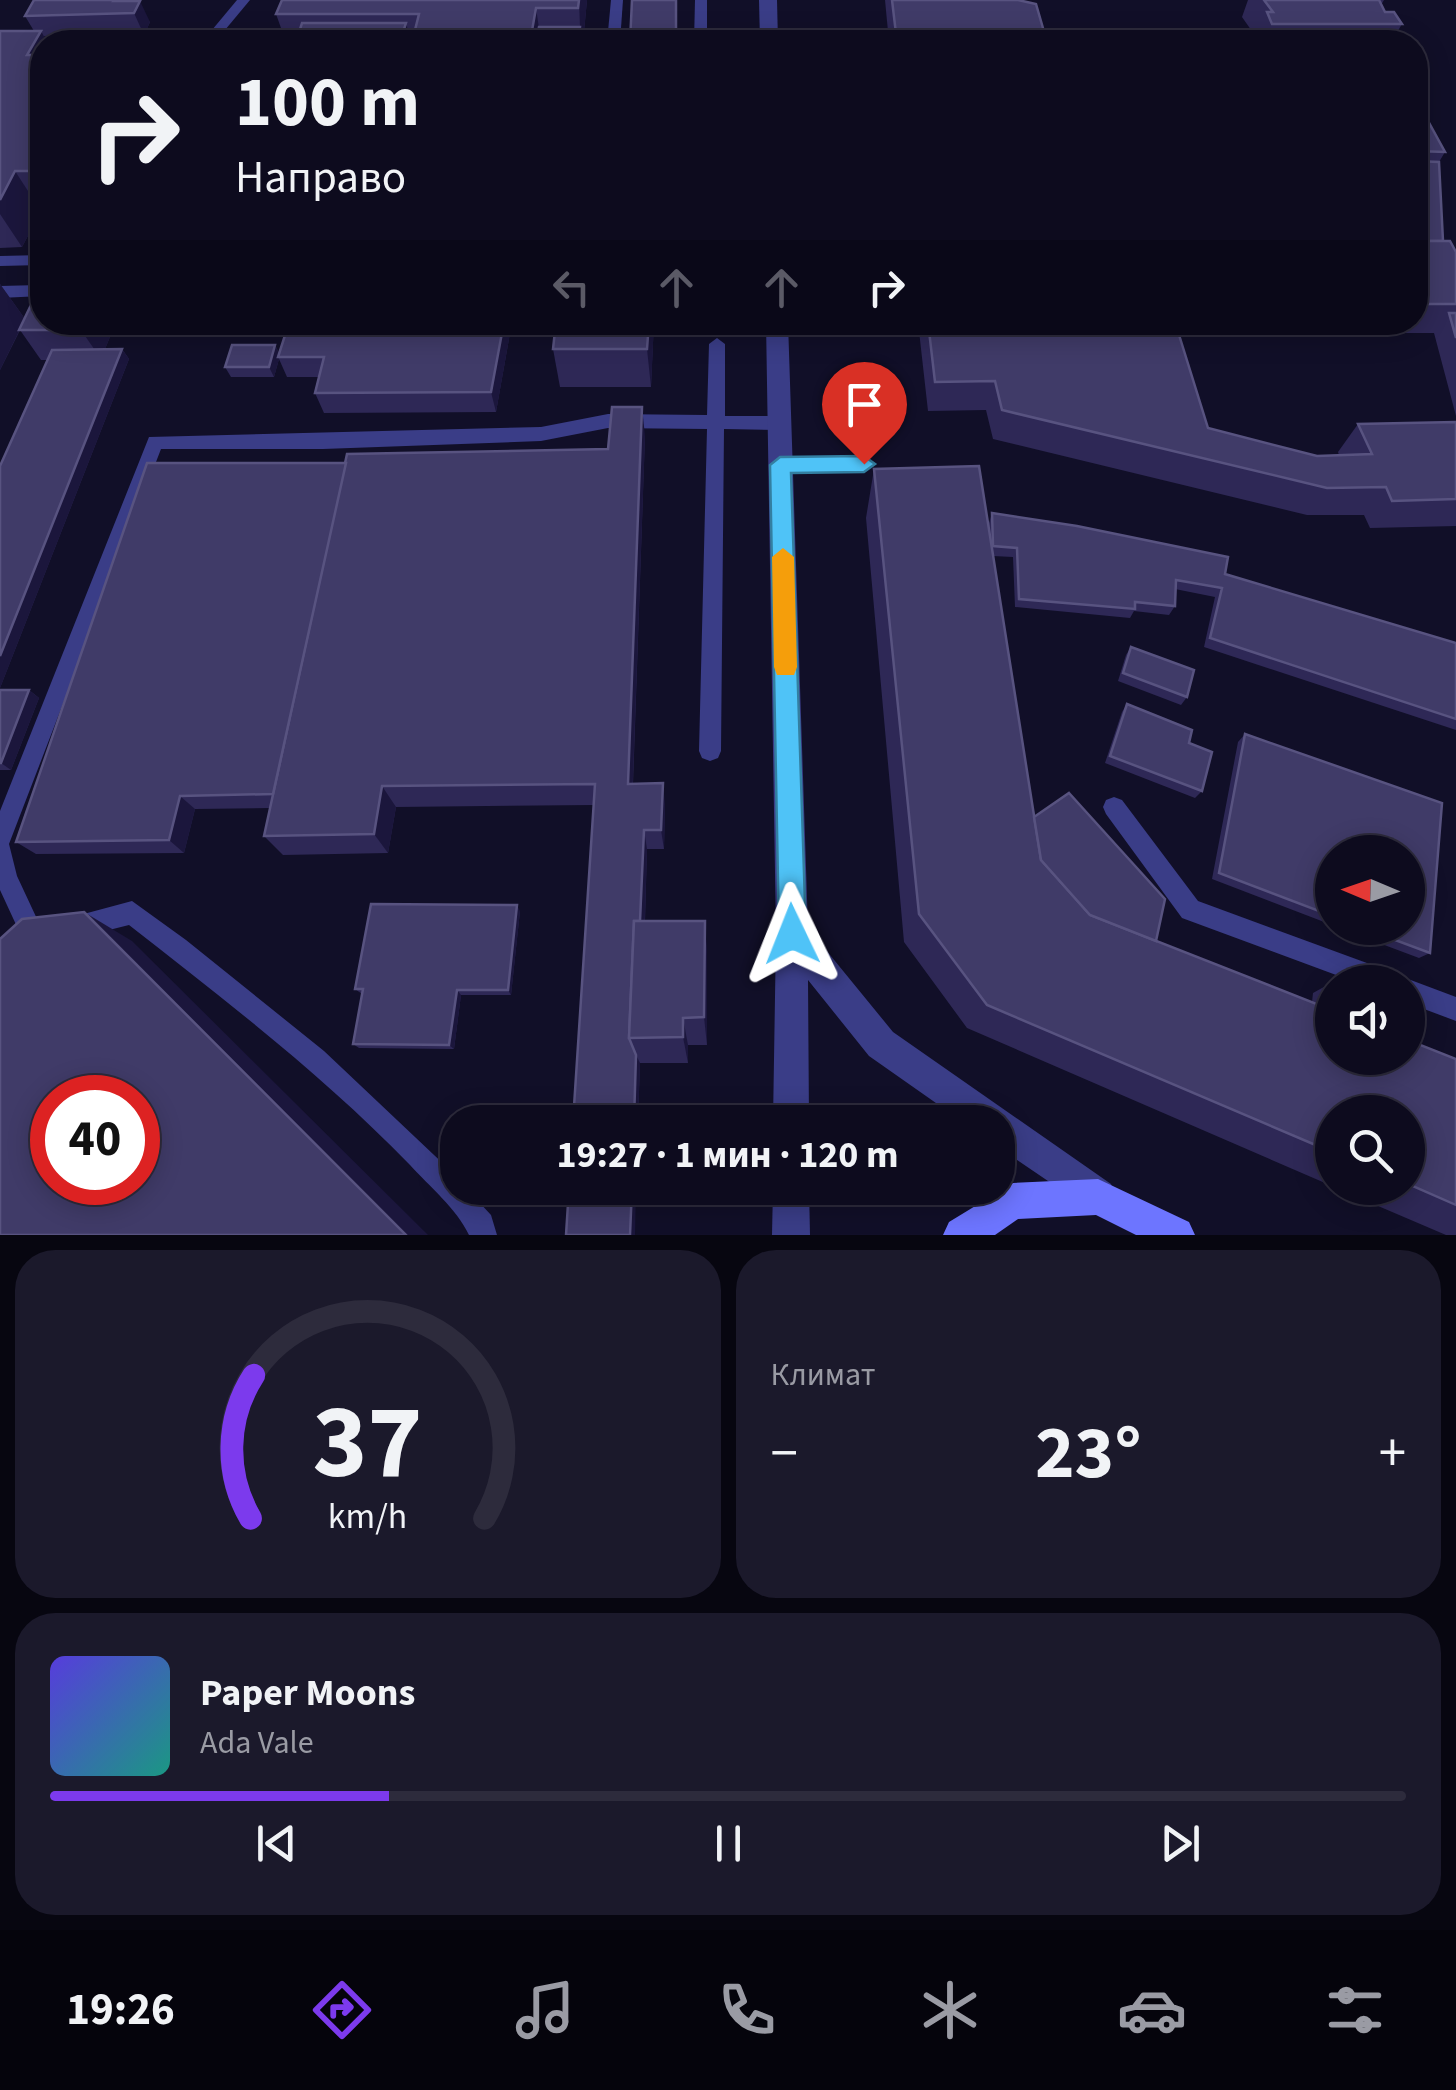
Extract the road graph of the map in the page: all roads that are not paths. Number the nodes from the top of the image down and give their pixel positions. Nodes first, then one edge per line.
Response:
1 (244, 0) edge
2 (617, 0) edge
3 (701, 0) edge
4 (768, 0) edge
5 (218, 30) edge
6 (615, 30) edge
7 (701, 30) edge
8 (769, 30) edge
9 (30, 260) edge
10 (0, 261) edge
11 (30, 291) edge
12 (0, 292) edge
13 (777, 335) edge
14 (716, 344) dead end
15 (716, 423) junction
16 (779, 424) junction
17 (864, 464) dead end
18 (780, 465) junction
19 (710, 751) dead end
20 (1114, 807) dead end
21 (0, 840) edge
22 (0, 849) edge
23 (792, 934) junction
24 (33, 936) junction
25 (11, 958) edge
26 (1340, 965) edge
27 (1425, 997) edge
28 (1456, 1009) edge
29 (791, 1105) edge
30 (968, 1105) edge
31 (1015, 1138) edge
32 (1098, 1197) junction
33 (791, 1205) edge
34 (484, 1235) edge
35 (790, 1235) edge
36 (962, 1235) edge
37 (1176, 1235) edge

1 - 5 lane
2 - 6 lane
3 - 7 lane
4 - 8 street
9 - 10 lane
11 - 12 lane
13 - 16 street
14 - 15 lane
15 - 16 lane
15 - 19 lane
15 - 21 lane
16 - 18 street
17 - 18 lane
18 - 23 street
20 - 26 lane
22 - 24 lane
23 - 29 street
23 - 30 street
24 - 25 lane
24 - 34 lane
27 - 28 lane
31 - 32 street
32 - 36 main road
32 - 37 main road
33 - 35 street

